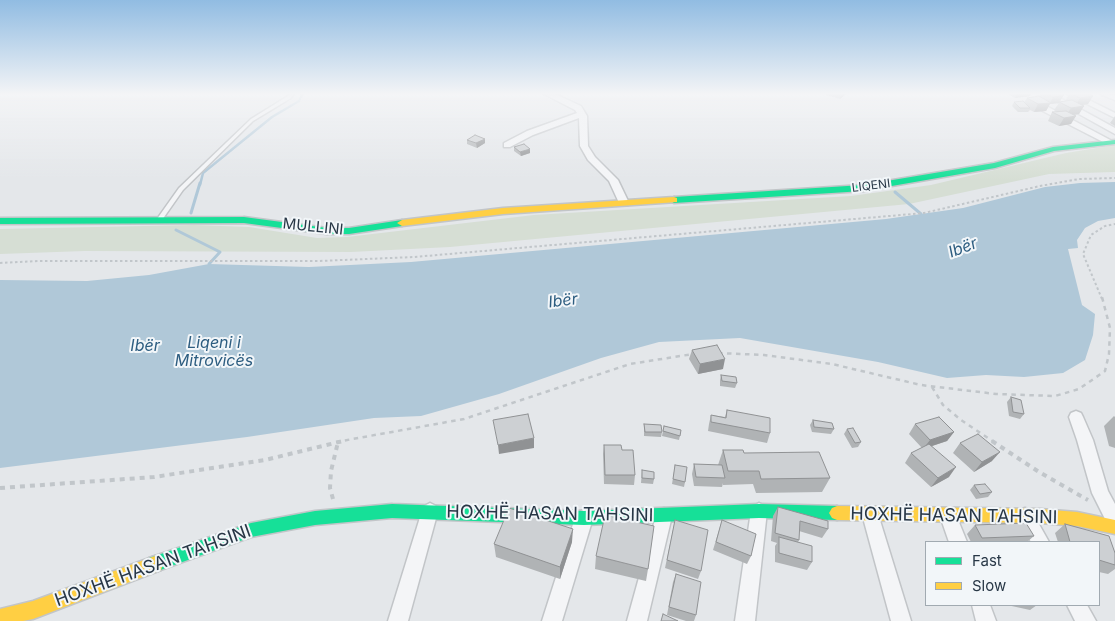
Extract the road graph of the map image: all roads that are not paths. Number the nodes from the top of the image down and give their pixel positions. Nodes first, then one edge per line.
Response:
1 (250, 122) edge
2 (560, 122) edge
3 (582, 122) edge
4 (1072, 122) edge
5 (1098, 122) edge
6 (1115, 131) edge
7 (1113, 142) edge
8 (507, 145) dead end
9 (624, 203) junction
10 (160, 219) junction
11 (0, 221) edge
12 (1076, 417) dead end
13 (430, 511) junction
14 (759, 511) junction
15 (870, 514) junction
16 (664, 516) junction
17 (948, 516) junction
18 (1025, 516) junction
19 (1112, 516) edge
20 (584, 518) junction
21 (1085, 520) junction
22 (1115, 527) edge
23 (958, 541) edge
24 (1039, 541) edge
25 (1098, 541) edge
26 (981, 606) edge
27 (1077, 606) edge
28 (30, 616) edge
29 (0, 618) edge
30 (398, 621) edge
31 (552, 621) edge
32 (637, 621) edge
33 (745, 621) edge
34 (900, 621) edge
35 (986, 621) edge
36 (1086, 621) edge

1 - 10 lane
2 - 8 street
3 - 9 street
4 - 7 street
5 - 6 street
7 - 9 street, LIQENI
9 - 10 street, MULLINI
10 - 11 street, MULLINI
12 - 19 street
13 - 20 street, HOXHË HASAN TAHSINI
13 - 28 street, HOXHË HASAN TAHSINI
13 - 30 street
14 - 15 street, HOXHË HASAN TAHSINI
14 - 16 street, HOXHË HASAN TAHSINI
14 - 33 street
15 - 17 street, HOXHË HASAN TAHSINI
15 - 34 street
16 - 20 street, HOXHË HASAN TAHSINI
16 - 32 street
17 - 18 street, HOXHË HASAN TAHSINI
17 - 23 street
18 - 21 street, HOXHË HASAN TAHSINI
18 - 24 street
20 - 31 street
21 - 22 street, HOXHË HASAN TAHSINI
21 - 25 street
26 - 35 street
27 - 36 street
28 - 29 street, HOXHË HASAN TAHSINI

